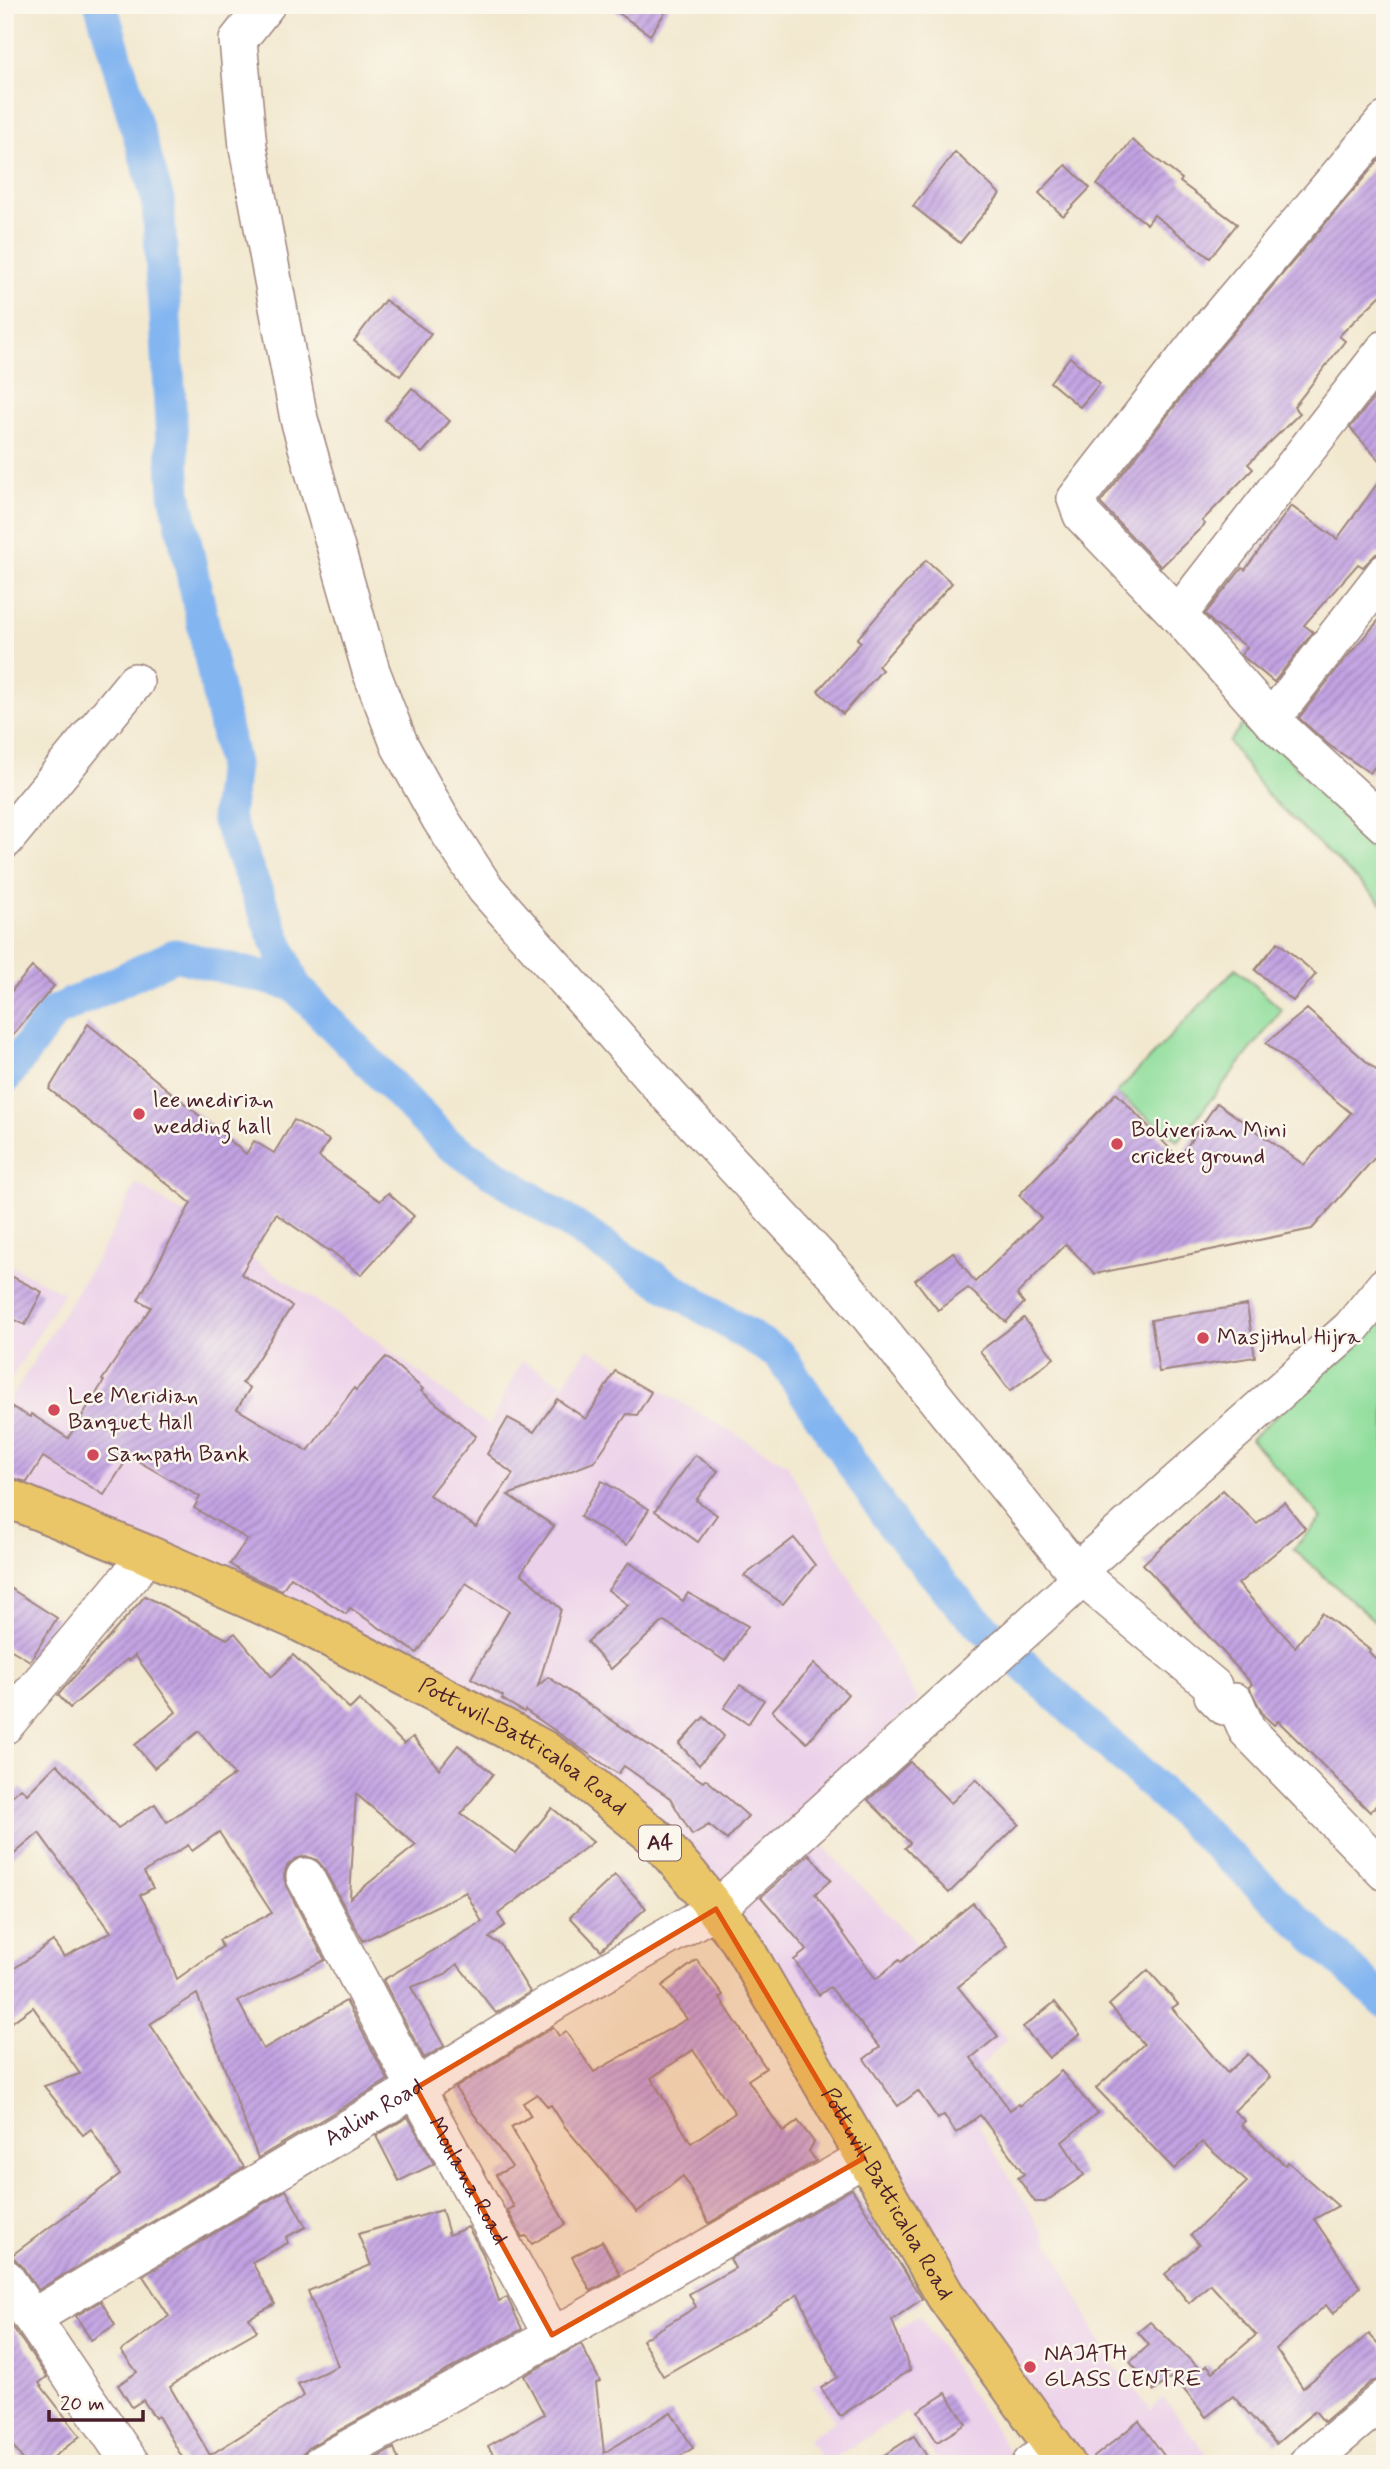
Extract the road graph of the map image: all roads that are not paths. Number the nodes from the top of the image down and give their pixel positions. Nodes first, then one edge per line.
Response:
1 (266, 5) edge
2 (1385, 121) edge
3 (1385, 349) edge
4 (1385, 573) edge
5 (1178, 615) junction
6 (135, 682) dead end
7 (1271, 720) junction
8 (1385, 824) edge
9 (5, 840) edge
10 (1385, 1286) edge
11 (5, 1497) edge
12 (148, 1555) junction
13 (1072, 1581) junction
14 (5, 1725) edge
15 (1385, 1872) edge
16 (304, 1877) dead end
17 (716, 1909) junction
18 (416, 2088) junction
19 (864, 2158) junction
20 (5, 2278) edge
21 (32, 2318) junction
22 (552, 2336) junction
23 (1385, 2398) edge
24 (1050, 2458) edge
25 (131, 2464) edge
26 (321, 2464) edge
27 (1307, 2464) edge

1 - 13 street
2 - 5 street
3 - 5 street
4 - 7 street
5 - 7 street
6 - 9 street
7 - 8 street
10 - 13 street, Aalim Road
11 - 12 highway, Pottuvil-Batticaloa Road / A4
12 - 14 street
12 - 17 highway, Pottuvil-Batticaloa Road / A4
13 - 15 street
13 - 17 street, Aalim Road
16 - 18 street, Moulana Road
17 - 18 street, Aalim Road
17 - 19 highway, Pottuvil-Batticaloa Road / A4
18 - 21 street, Aalim Road
18 - 22 street, Moulana Road
19 - 22 street
19 - 24 highway, Pottuvil-Batticaloa Road / A4
20 - 21 street
21 - 25 street
22 - 26 street
23 - 27 street

